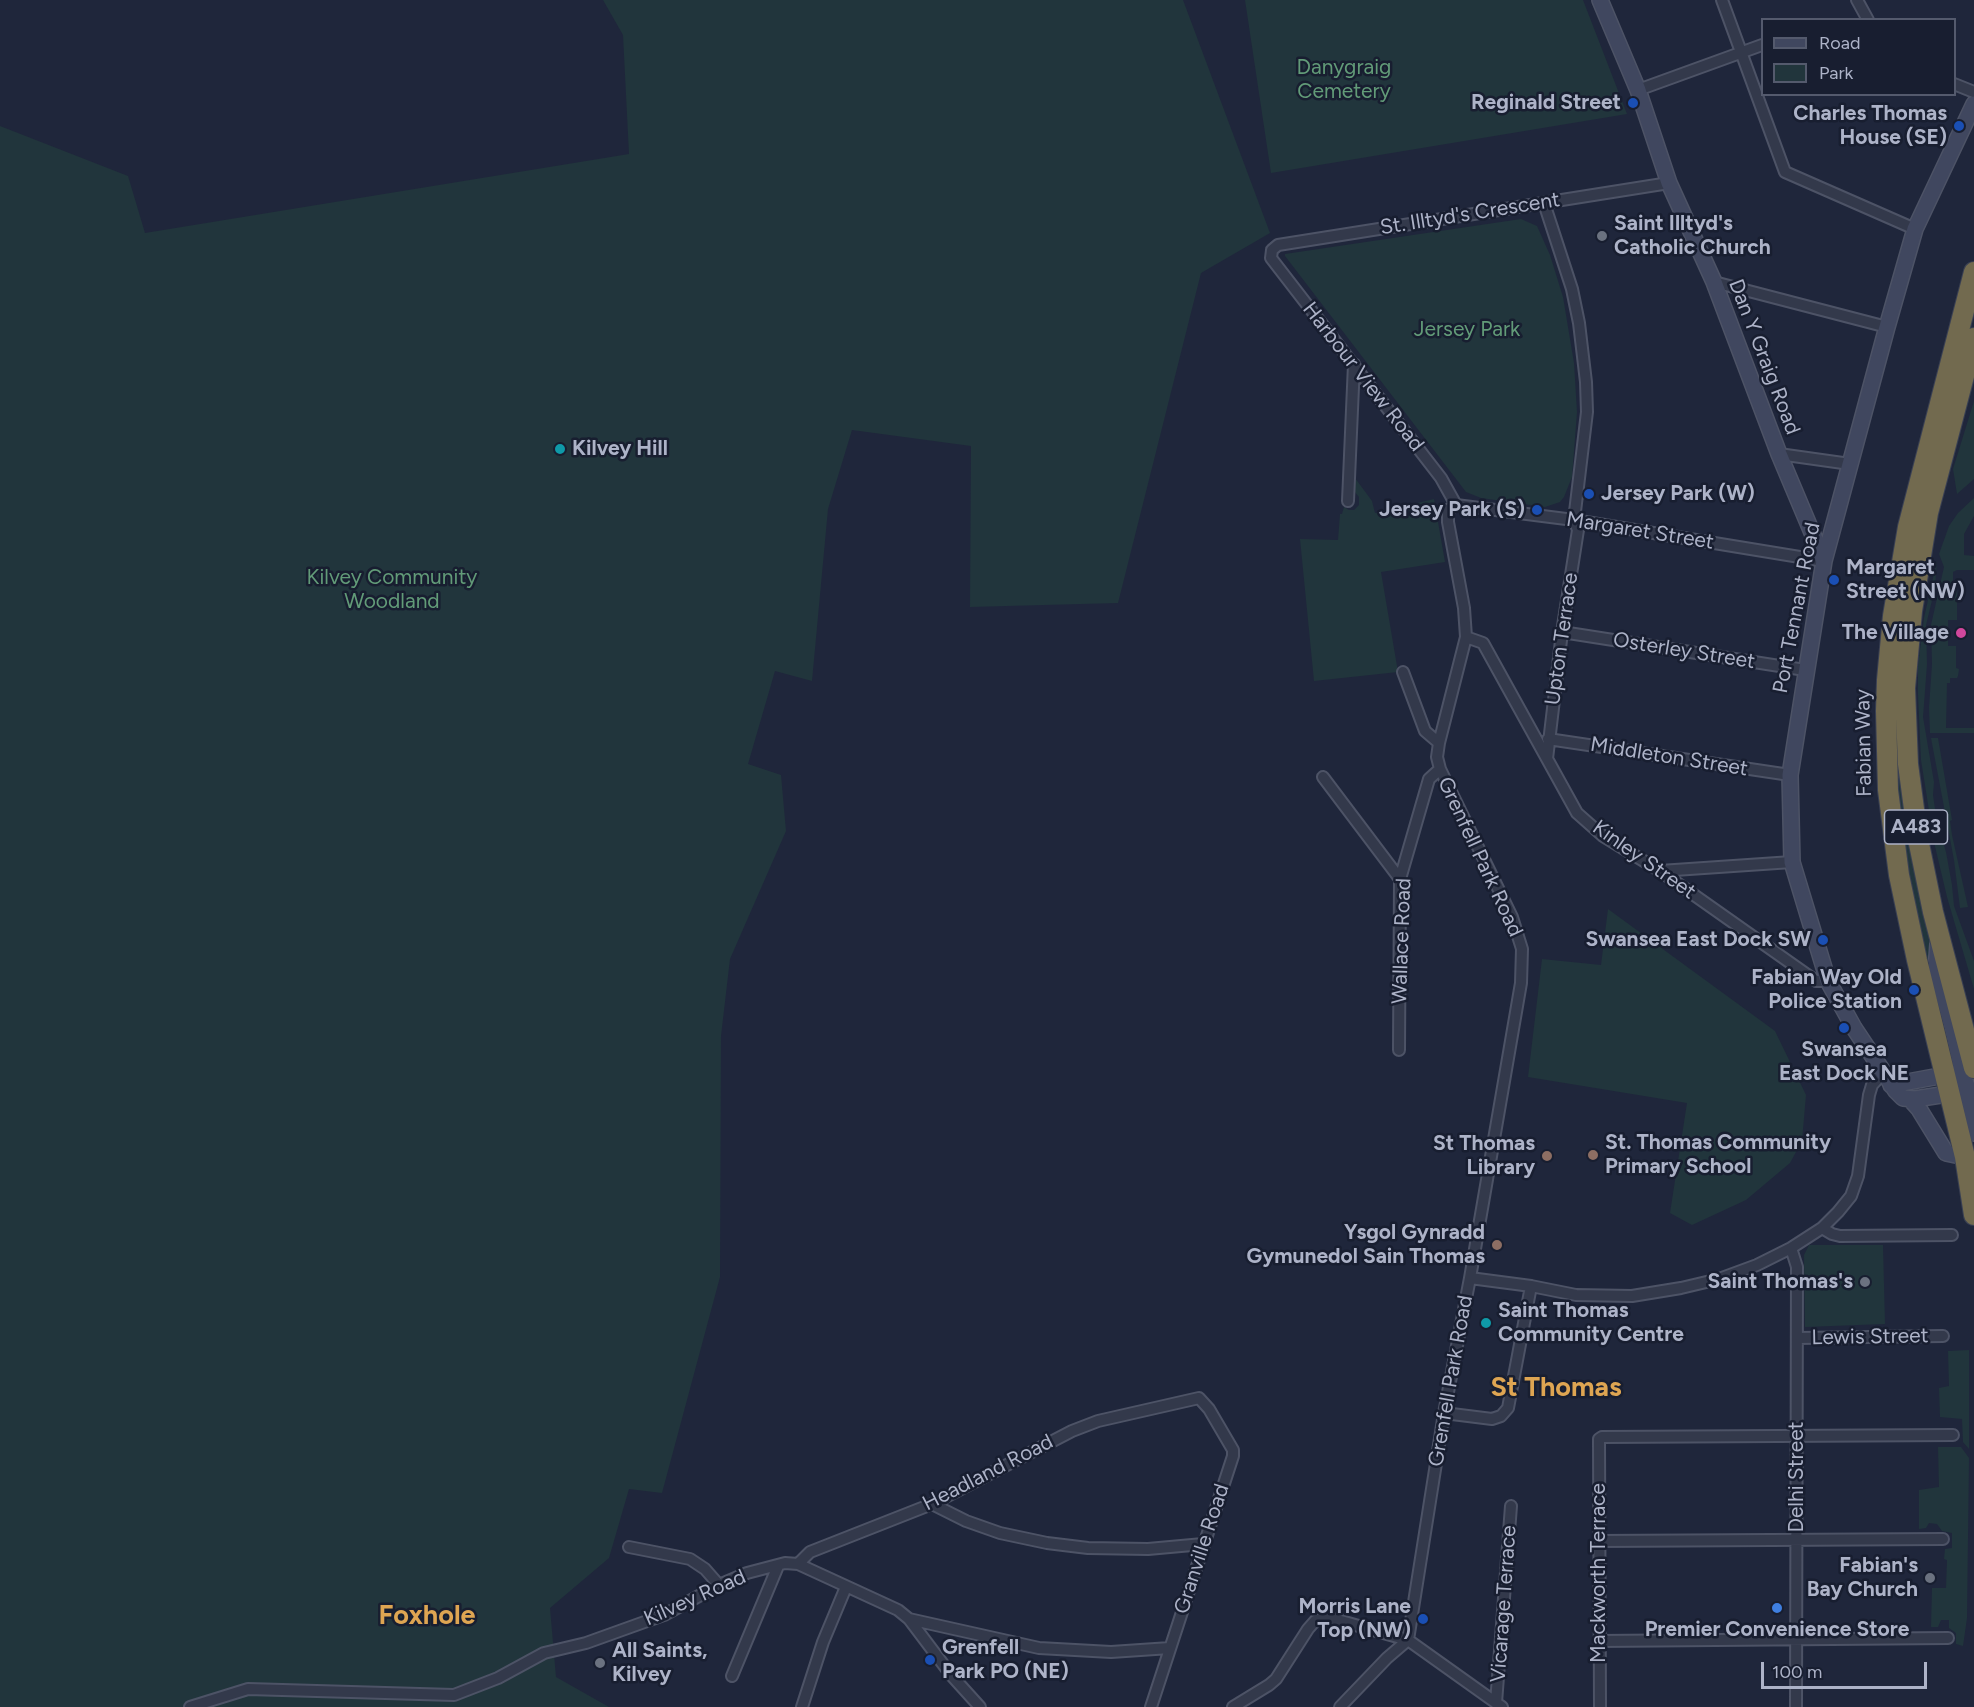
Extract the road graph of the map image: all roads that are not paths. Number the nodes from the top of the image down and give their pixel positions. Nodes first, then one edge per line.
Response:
1 (1600, 0) edge
2 (1722, 0) edge
3 (1857, 0) edge
4 (1867, 18) edge
5 (1761, 45) edge
6 (1741, 52) junction
7 (1956, 85) edge
8 (1638, 90) junction
9 (1974, 92) edge
10 (1974, 104) edge
11 (1669, 183) junction
12 (1544, 203) junction
13 (1915, 229) junction
14 (1272, 250) joint
15 (1974, 272) edge
16 (1714, 282) junction
17 (1887, 327) junction
18 (1974, 338) edge
19 (1354, 364) junction
20 (1779, 454) junction
21 (1850, 464) junction
22 (1348, 501) dead end
23 (1456, 505) junction
24 (1574, 520) junction
25 (1824, 561) junction
26 (1562, 632) junction
27 (1466, 637) junction
28 (1805, 670) junction
29 (1403, 672) dead end
30 (1548, 739) junction
31 (1439, 743) junction
32 (1546, 759) junction
33 (1440, 769) junction
34 (1790, 775) junction
35 (1323, 777) dead end
36 (1792, 862) junction
37 (1660, 871) junction
38 (1400, 879) junction
39 (1828, 981) junction
40 (1399, 1050) dead end
41 (1887, 1079) junction
42 (1962, 1082) edge
43 (1910, 1099) junction
44 (1974, 1133) edge
45 (1965, 1157) junction
46 (1974, 1215) edge
47 (1822, 1228) junction
48 (1952, 1235) dead end
49 (1791, 1248) junction
50 (1470, 1278) junction
51 (1531, 1286) junction
52 (1943, 1336) dead end
53 (1797, 1338) junction
54 (1199, 1398) joint
55 (1444, 1413) junction
56 (1953, 1435) dead end
57 (1797, 1437) junction
58 (932, 1504) junction
59 (1511, 1506) dead end
60 (1943, 1539) dead end
61 (1599, 1540) junction
62 (1797, 1540) junction
63 (1203, 1545) junction
64 (629, 1547) dead end
65 (798, 1564) junction
66 (782, 1565) junction
67 (719, 1585) junction
68 (846, 1587) junction
69 (909, 1618) junction
70 (1948, 1638) dead end
71 (1796, 1639) junction
72 (1408, 1640) junction
73 (1599, 1641) junction
74 (1170, 1648) junction
75 (732, 1676) dead end
76 (1499, 1705) edge
77 (190, 1707) edge
78 (802, 1707) edge
79 (980, 1707) edge
80 (1151, 1707) edge
81 (1233, 1707) edge
82 (1340, 1707) edge
83 (1600, 1707) edge
84 (1796, 1707) edge

1 - 8 street, Dan Y Graig Road
2 - 6 street
3 - 4 street
5 - 6 street
6 - 8 street
6 - 13 street
7 - 9 street
8 - 11 street, Dan Y Graig Road
10 - 13 street, Port Tennant Road
11 - 12 street, St. Illtyd's Crescent
11 - 16 street, Dan Y Graig Road
12 - 14 street, St. Illtyd's Crescent
12 - 24 street, Upton Terrace
13 - 17 street, Port Tennant Road
14 - 19 street, Harbour View Road
15 - 42 highway, Fabian Way / A483
16 - 17 street
16 - 20 street, Dan Y Graig Road
17 - 21 street, Port Tennant Road
18 - 42 highway, Fabian Way / A483
19 - 22 street
19 - 23 street, Harbour View Road
20 - 21 street
20 - 25 street, Dan Y Graig Road
21 - 25 street, Port Tennant Road
23 - 24 street, Margaret Street
23 - 27 street, Grenfell Park Road
24 - 25 street, Margaret Street
24 - 26 street, Upton Terrace
25 - 28 street, Port Tennant Road
26 - 28 street, Osterley Street
26 - 30 street, Upton Terrace
27 - 31 street, Grenfell Park Road
27 - 32 street, Kinley Street
28 - 34 street, Port Tennant Road
29 - 31 street
30 - 32 street, Upton Terrace
30 - 34 street, Middleton Street
31 - 33 street, Grenfell Park Road
32 - 37 street, Kinley Street
33 - 38 street, Wallace Road
33 - 50 street, Grenfell Park Road
34 - 36 street, Port Tennant Road
35 - 38 street
36 - 37 street
36 - 39 street, Port Tennant Road
37 - 39 street, Kinley Street
38 - 40 street, Wallace Road
39 - 41 street, Port Tennant Road
41 - 42 street
41 - 43 street, Port Tennant Road
41 - 47 street
42 - 43 street
42 - 44 street
42 - 45 highway, Fabian Way / A483
43 - 45 street, Port Tennant Road
45 - 46 highway, Fabian Way / A483
47 - 48 street
47 - 49 street
49 - 51 street
49 - 53 street, Delhi Street
50 - 51 street
50 - 55 street, Grenfell Park Road
51 - 55 street
52 - 53 street, Lewis Street
53 - 57 street, Delhi Street
54 - 58 street, Headland Road
54 - 63 street, Granville Road
55 - 72 street, Grenfell Park Road
56 - 57 street
57 - 61 street, Mackworth Terrace
57 - 62 street, Delhi Street
58 - 63 street
58 - 65 street, Headland Road
59 - 76 street, Vicarage Terrace
60 - 62 street
61 - 62 street
61 - 73 street, Mackworth Terrace
62 - 71 street, Delhi Street
63 - 74 street, Granville Road
64 - 67 street
65 - 66 street
65 - 68 street
66 - 67 street, Kilvey Road
66 - 75 street
67 - 77 street, Kilvey Road
68 - 69 street
68 - 78 street
69 - 74 street
69 - 79 street
70 - 71 street
71 - 73 street
71 - 84 street, Delhi Street
72 - 76 street
72 - 81 street
72 - 82 street
73 - 83 street, Mackworth Terrace
74 - 80 street, Granville Road

